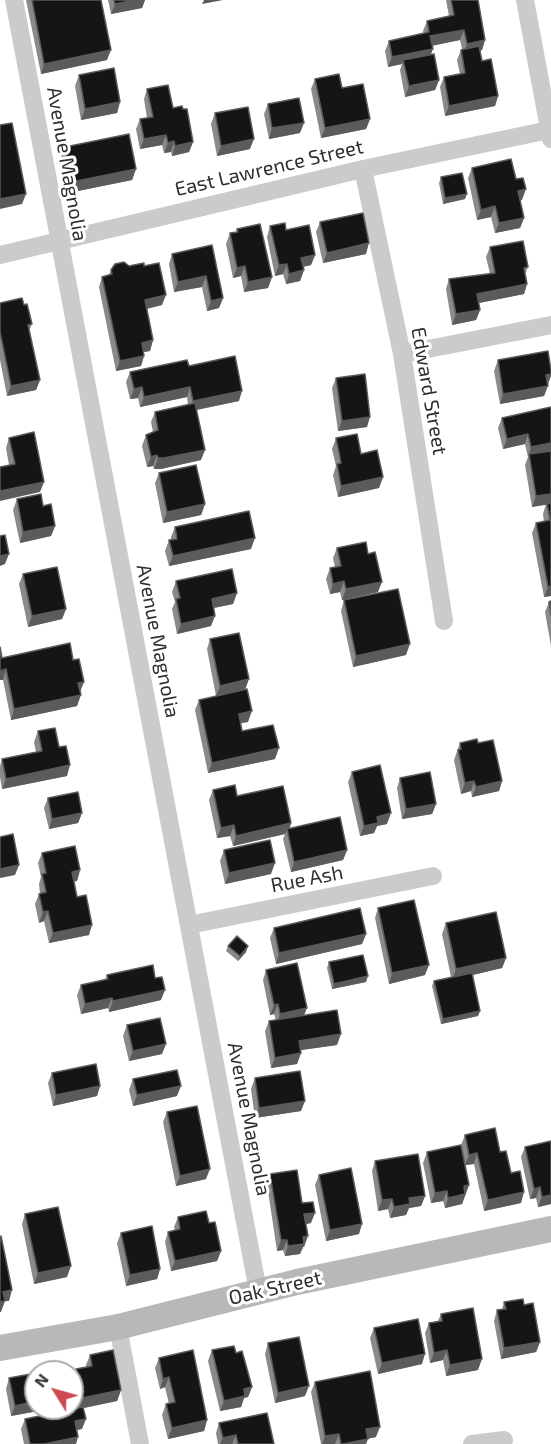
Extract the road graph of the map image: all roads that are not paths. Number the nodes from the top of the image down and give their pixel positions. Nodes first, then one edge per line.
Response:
1 (14, 0) edge
2 (525, 0) edge
3 (550, 134) edge
4 (363, 169) junction
5 (58, 240) junction
6 (0, 255) edge
7 (551, 325) edge
8 (402, 354) junction
9 (444, 621) dead end
10 (434, 876) dead end
11 (189, 925) junction
12 (551, 1228) edge
13 (258, 1291) junction
14 (118, 1327) junction
15 (0, 1348) edge
16 (504, 1440) dead end
17 (140, 1444) edge
18 (472, 1444) edge

1 - 5 street, Avenue Magnolia
2 - 3 street
3 - 4 street, East Lawrence Street
4 - 5 street, East Lawrence Street
4 - 8 street, Edward Street
5 - 6 street, East Lawrence Street
5 - 11 street, Avenue Magnolia
7 - 8 street
8 - 9 street, Edward Street
10 - 11 street, Rue Ash
11 - 13 street, Avenue Magnolia
12 - 13 main road, Oak Street
13 - 14 main road, Oak Street
14 - 15 main road, Oak Street
14 - 17 street
16 - 18 street

